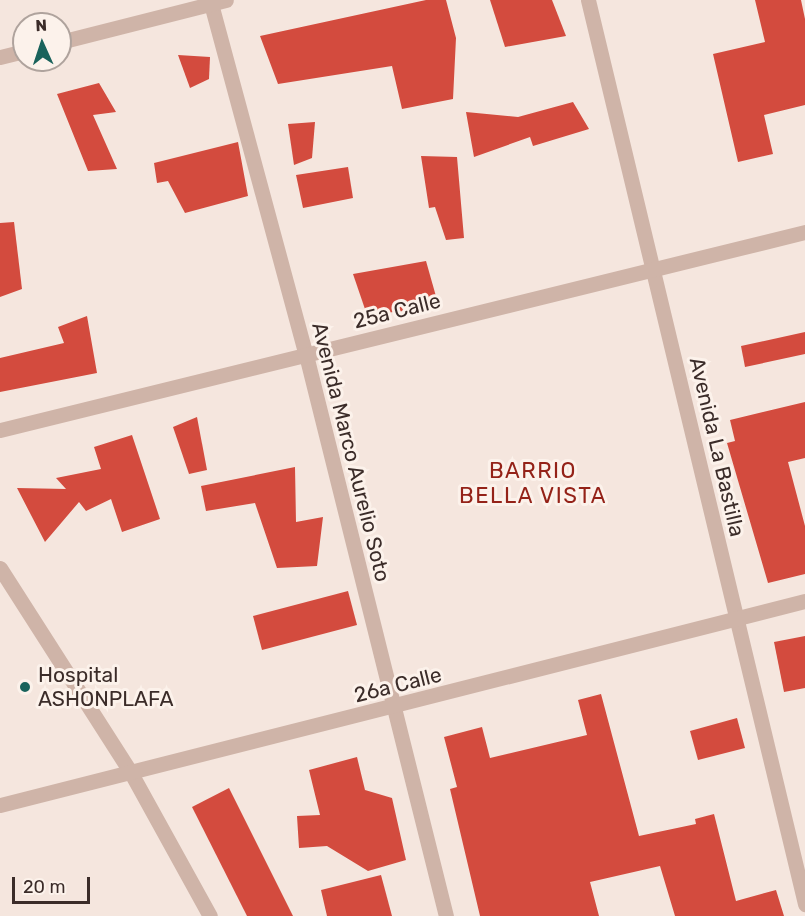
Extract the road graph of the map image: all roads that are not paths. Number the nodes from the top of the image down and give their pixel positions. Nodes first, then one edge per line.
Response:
1 (588, 0) edge
2 (216, 1) edge
3 (72, 39) edge
4 (805, 232) edge
5 (652, 269) junction
6 (306, 355) junction
7 (0, 430) edge
8 (0, 568) edge
9 (805, 601) edge
10 (736, 620) junction
11 (393, 708) junction
12 (131, 773) junction
13 (0, 805) edge
14 (805, 904) edge
15 (210, 916) edge
16 (446, 916) edge

1 - 5 street, Avenida La Bastilla
2 - 3 street
2 - 6 street, Avenida Marco Aurelio Soto
4 - 5 street, 25a Calle
5 - 6 street, 25a Calle
5 - 10 street, Avenida La Bastilla
6 - 7 street, 25a Calle
6 - 11 street, Avenida Marco Aurelio Soto
8 - 12 street
9 - 10 street, 26a Calle
10 - 11 street, 26a Calle
10 - 14 street, Avenida La Bastilla
11 - 12 street, 26a Calle
11 - 16 street, Avenida Marco Aurelio Soto
12 - 13 street, 26a Calle
12 - 15 street

